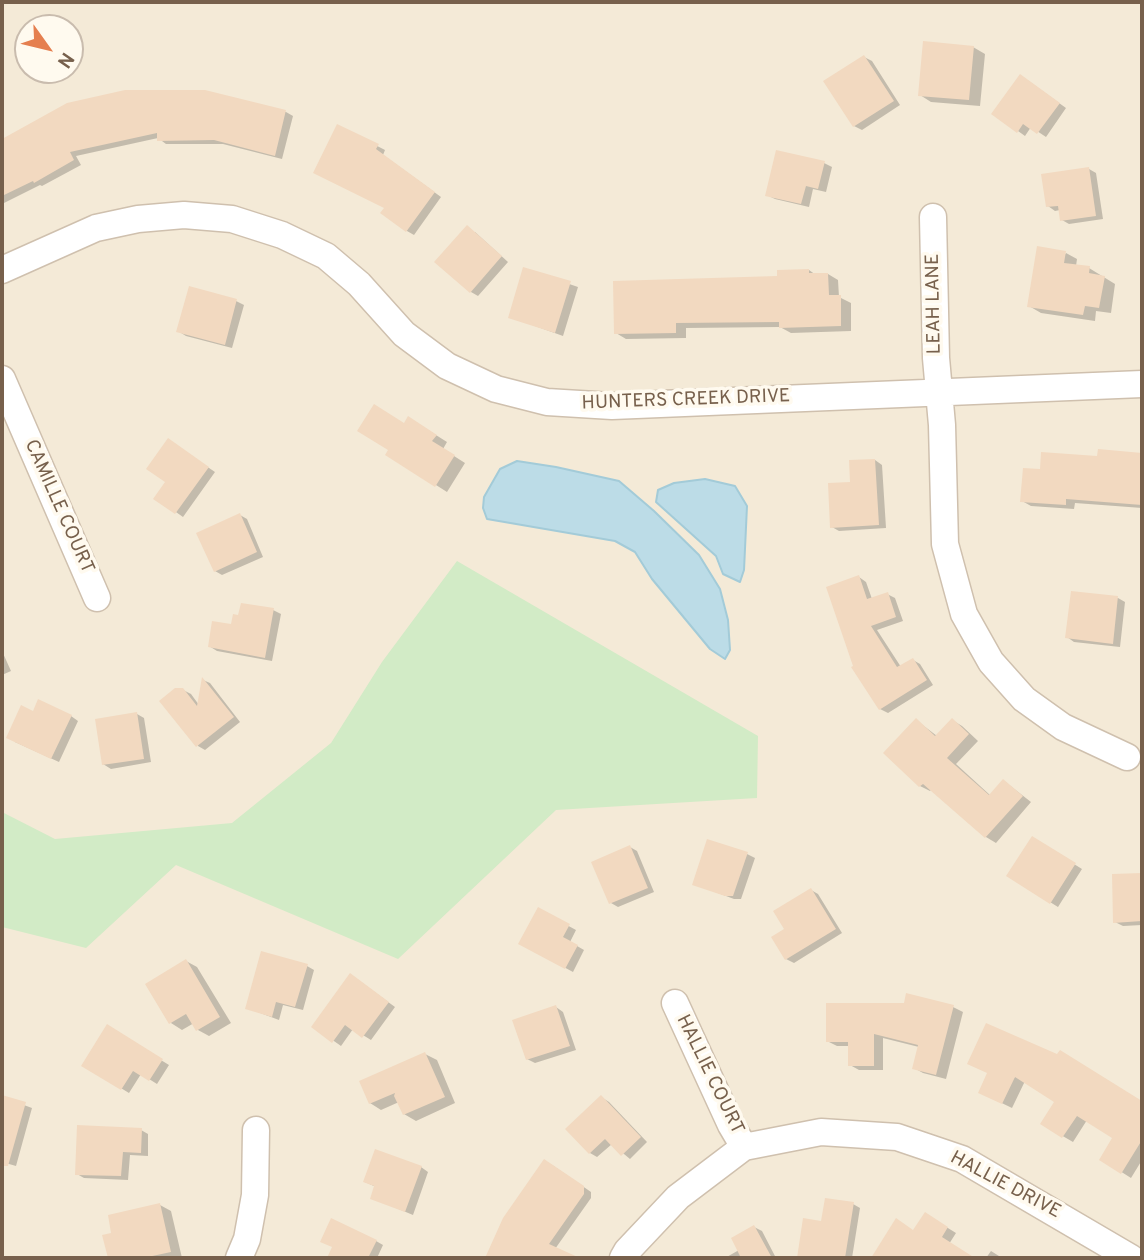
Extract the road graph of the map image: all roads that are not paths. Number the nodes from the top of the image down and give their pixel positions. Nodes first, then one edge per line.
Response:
1 (933, 217) dead end
2 (2, 270) edge
3 (2, 379) edge
4 (1142, 384) edge
5 (938, 391) junction
6 (97, 598) dead end
7 (1127, 757) dead end
8 (675, 1003) dead end
9 (256, 1130) dead end
10 (744, 1147) junction
11 (239, 1258) edge
12 (623, 1258) edge
13 (1130, 1258) edge

1 - 5 street, LEAH LANE
2 - 5 street, HUNTERS CREEK DRIVE
3 - 6 street, CAMILLE COURT
4 - 5 street, HUNTERS CREEK DRIVE
5 - 7 street, LEAH LANE
8 - 10 street, HALLIE COURT
9 - 11 street
10 - 12 street, HALLIE DRIVE
10 - 13 street, HALLIE DRIVE

